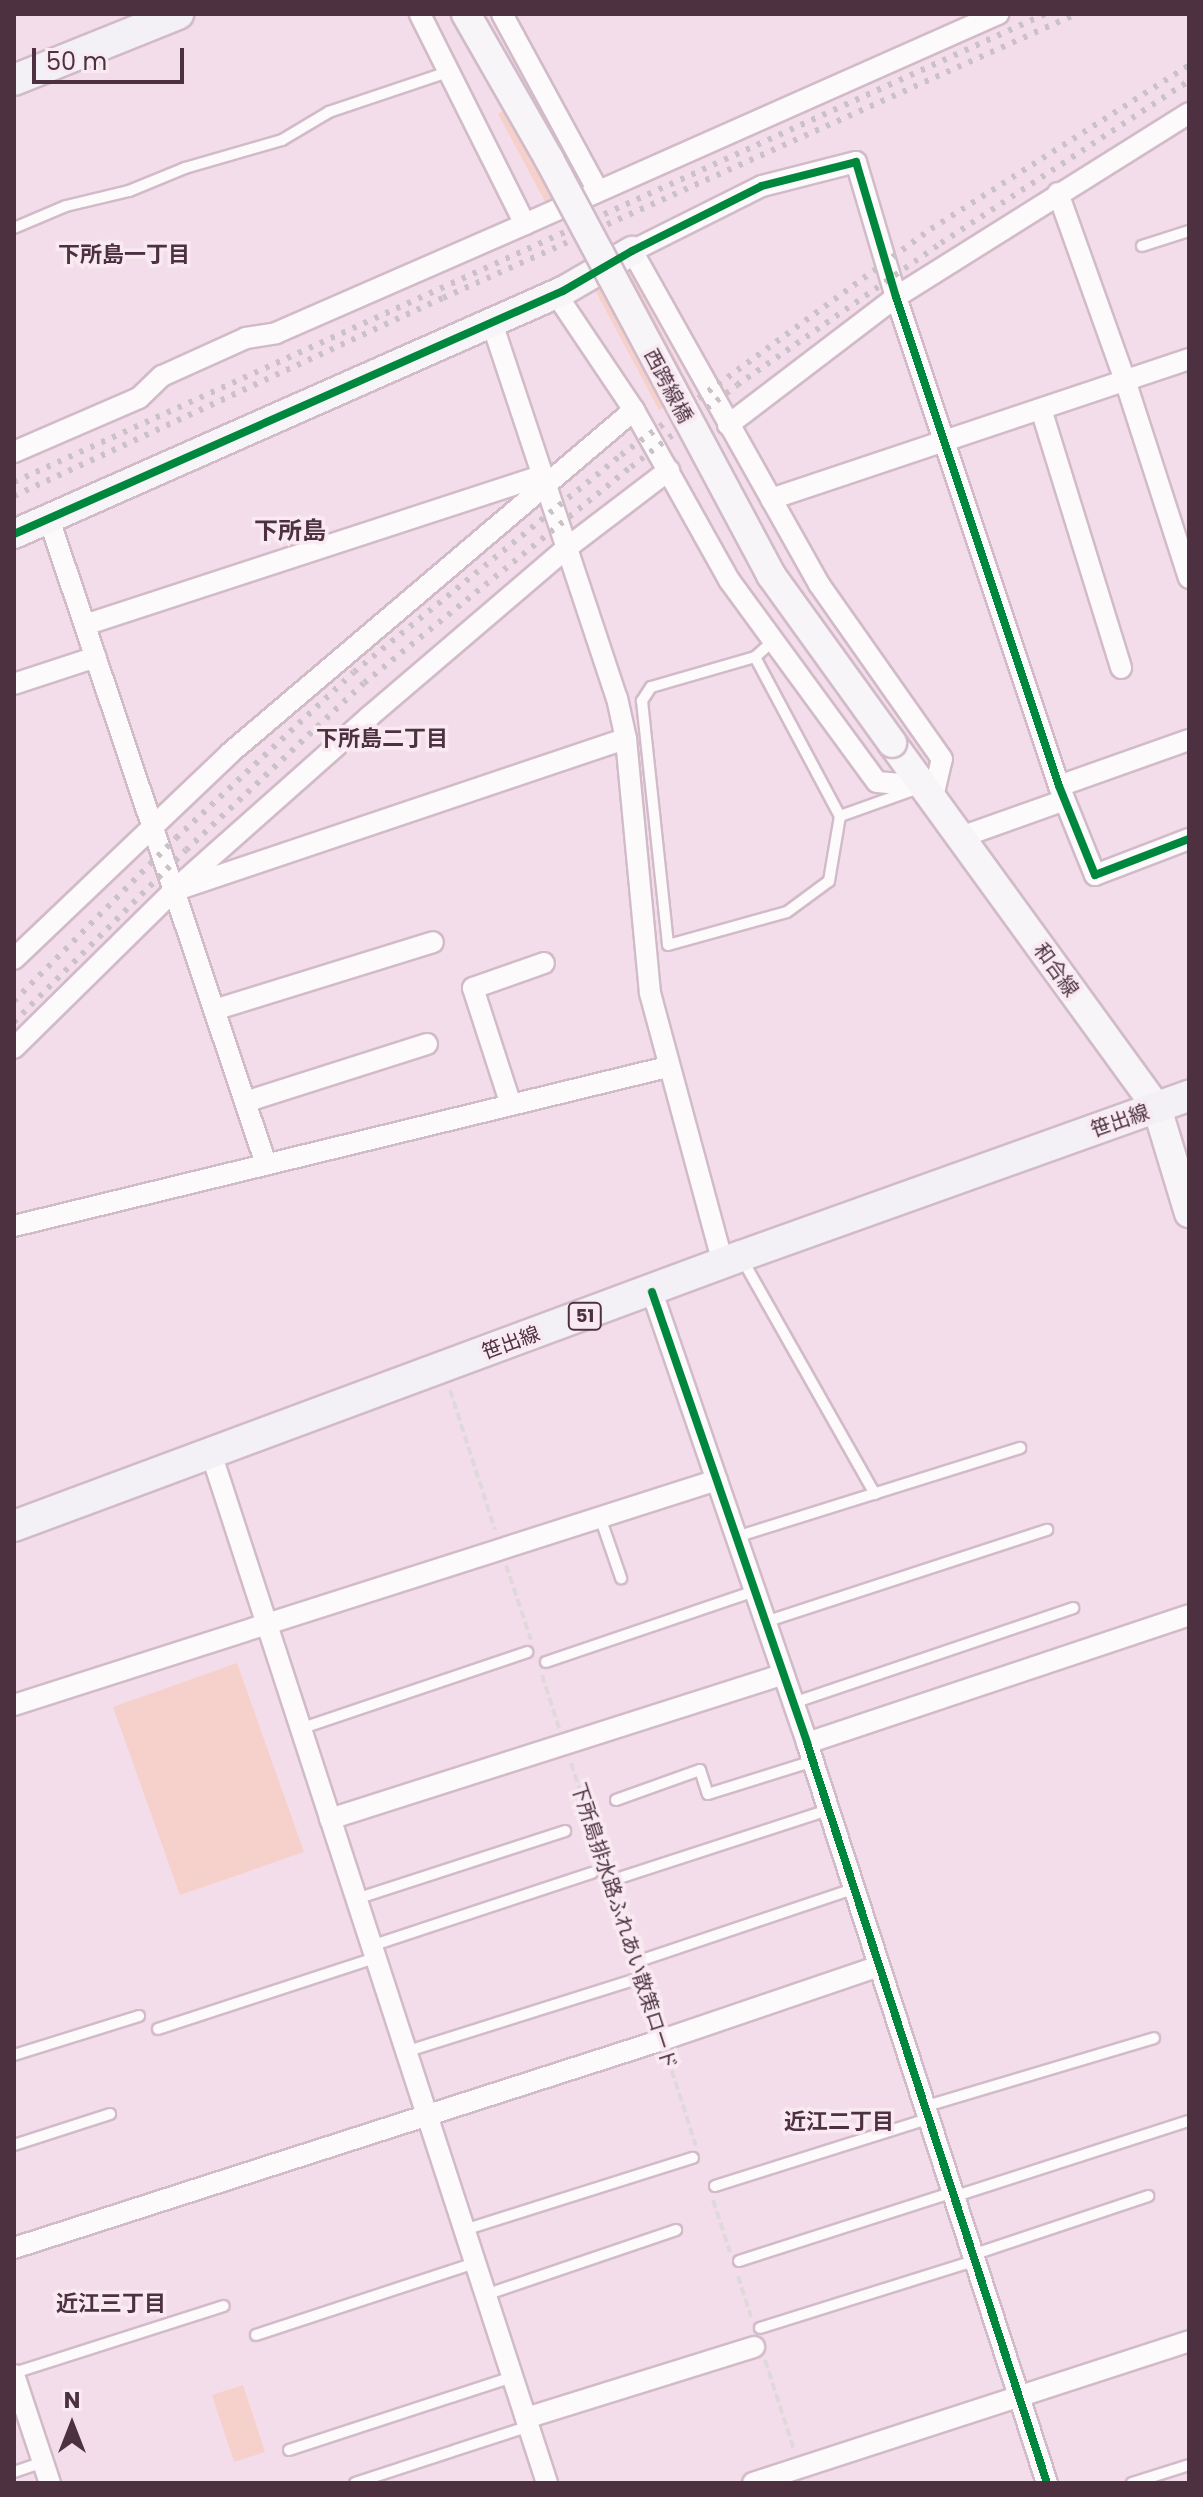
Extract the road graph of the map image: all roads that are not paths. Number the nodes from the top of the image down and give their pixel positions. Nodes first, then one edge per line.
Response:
1 (177, 14) edge
2 (420, 14) edge
3 (466, 14) edge
4 (502, 14) edge
5 (998, 14) edge
6 (451, 71) junction
7 (14, 80) edge
8 (1189, 113) edge
9 (597, 189) junction
10 (1058, 193) junction
11 (525, 224) junction
12 (14, 228) edge
13 (1189, 231) edge
14 (1142, 246) dead end
15 (632, 251) junction
16 (556, 294) junction
17 (896, 297) junction
18 (492, 323) junction
19 (1189, 359) edge
20 (1125, 380) junction
21 (1041, 409) junction
22 (634, 410) junction
23 (728, 425) junction
24 (946, 440) junction
25 (14, 452) edge
26 (669, 470) junction
27 (543, 480) junction
28 (771, 499) junction
29 (49, 519) junction
30 (14, 534) edge
31 (568, 547) junction
32 (1189, 578) edge
33 (85, 625) junction
34 (773, 641) junction
35 (96, 657) junction
36 (755, 657) junction
37 (1121, 668) dead end
38 (14, 684) edge
39 (626, 739) junction
40 (1189, 740) edge
41 (892, 743) joint
42 (929, 791) junction
43 (1062, 793) junction
44 (840, 816) junction
45 (153, 825) junction
46 (961, 837) junction
47 (1189, 839) edge
48 (174, 890) junction
49 (433, 942) dead end
50 (14, 959) edge
51 (544, 963) dead end
52 (214, 1010) junction
53 (427, 1044) dead end
54 (14, 1048) edge
55 (667, 1067) junction
56 (1189, 1096) edge
57 (245, 1102) junction
58 (511, 1105) junction
59 (1157, 1108) junction
60 (266, 1164) junction
61 (1189, 1213) edge
62 (14, 1226) edge
63 (732, 1260) junction
64 (652, 1292) junction
65 (1020, 1448) dead end
66 (211, 1453) junction
67 (717, 1480) junction
68 (875, 1494) junction
69 (600, 1517) junction
70 (14, 1526) edge
71 (1047, 1530) dead end
72 (736, 1537) junction
73 (621, 1578) dead end
74 (755, 1591) junction
75 (1073, 1608) dead end
76 (1189, 1615) edge
77 (765, 1622) junction
78 (266, 1624) junction
79 (530, 1651) road end
80 (542, 1663) road end
81 (783, 1674) junction
82 (793, 1703) junction
83 (14, 1705) edge
84 (300, 1729) junction
85 (810, 1752) junction
86 (616, 1800) dead end
87 (828, 1810) junction
88 (330, 1819) junction
89 (565, 1831) dead end
90 (592, 1873) dead end
91 (613, 1880) road end
92 (853, 1889) junction
93 (356, 1899) junction
94 (373, 1952) junction
95 (639, 1961) road end
96 (877, 1967) junction
97 (637, 1978) road end
98 (139, 2016) dead end
99 (158, 2029) dead end
100 (1154, 2038) dead end
101 (405, 2052) junction
102 (14, 2055) edge
103 (925, 2113) junction
104 (110, 2114) dead end
105 (426, 2114) junction
106 (1189, 2121) edge
107 (14, 2145) edge
108 (696, 2157) road end
109 (712, 2187) road end
110 (952, 2195) junction
111 (1148, 2196) dead end
112 (464, 2230) junction
113 (676, 2230) dead end
114 (14, 2248) edge
115 (973, 2258) junction
116 (739, 2261) dead end
117 (475, 2263) junction
118 (485, 2295) junction
119 (224, 2306) dead end
120 (256, 2335) dead end
121 (759, 2341) joint
122 (1189, 2341) edge
123 (14, 2374) edge
124 (512, 2377) junction
125 (1018, 2397) junction
126 (527, 2422) junction
127 (289, 2450) dead end
128 (43, 2462) junction
129 (1189, 2465) edge
130 (14, 2472) edge
131 (50, 2483) edge
132 (355, 2483) edge
133 (547, 2483) edge
134 (753, 2483) edge
135 (1047, 2483) edge
136 (1132, 2483) edge

1 - 7 main road
2 - 6 street
3 - 41 main road, 西跨線橋, bridge
4 - 9 street
5 - 9 street
6 - 11 street
6 - 12 lane
8 - 10 street
9 - 11 street
10 - 17 street
10 - 20 street
11 - 25 street
13 - 14 lane
15 - 16 main road
15 - 17 street
15 - 23 street
16 - 18 main road
16 - 22 street
17 - 23 street
17 - 24 street
18 - 27 street
18 - 29 main road
19 - 20 street
20 - 21 street
20 - 32 street
21 - 24 street
21 - 37 street
22 - 26 street
22 - 27 street
23 - 28 street
24 - 28 street
24 - 43 street
26 - 31 street
26 - 34 street
27 - 31 street
27 - 33 street
27 - 45 street
28 - 42 street
29 - 30 main road
29 - 33 street
31 - 39 street
31 - 48 street
33 - 35 street
34 - 36 lane
34 - 42 street
35 - 38 street
35 - 45 street
36 - 44 lane
36 - 44 lane
39 - 48 street
39 - 55 street
40 - 43 street
41 - 42 main road, 和合線
42 - 44 lane
42 - 46 main road, 和合線
43 - 46 street
43 - 47 street
45 - 48 street
45 - 50 street
46 - 59 main road, 和合線
48 - 52 street
48 - 54 street
49 - 52 street
51 - 58 street
52 - 57 street
53 - 57 street
55 - 58 street
55 - 63 street
56 - 59 main road, 笹出線 / 51
57 - 60 street
58 - 60 street
59 - 61 main road, 和合線
59 - 63 main road, 笹出線 / 51
60 - 62 street
63 - 64 main road, 笹出線 / 51
63 - 68 lane
64 - 66 main road, 笹出線 / 51
64 - 67 street
65 - 68 lane
66 - 70 main road, 笹出線 / 51
66 - 78 street
67 - 69 street
67 - 72 street
68 - 72 lane
69 - 73 lane
69 - 78 street
71 - 77 lane
72 - 74 street
74 - 77 street
74 - 80 lane
75 - 82 lane
76 - 85 street
77 - 81 street
78 - 83 street
78 - 84 street
79 - 84 lane
81 - 82 street
81 - 88 street
82 - 85 street
84 - 88 street
85 - 86 lane
85 - 87 street
87 - 91 lane
87 - 92 street
88 - 93 street
89 - 93 lane
90 - 94 lane
92 - 95 lane
92 - 96 street
93 - 94 street
94 - 99 lane
94 - 101 street
96 - 103 street
96 - 105 street
97 - 101 lane
98 - 102 lane
100 - 103 lane
101 - 105 street
103 - 109 lane
103 - 110 street
104 - 107 lane
105 - 112 street
105 - 114 street
106 - 110 lane
108 - 112 lane
110 - 115 street
110 - 116 lane
111 - 115 lane
112 - 117 street
113 - 118 lane
115 - 121 lane
115 - 125 street
117 - 118 street
117 - 120 lane
118 - 124 street
119 - 123 lane
121 - 126 street
122 - 125 street
123 - 128 street
124 - 126 street
124 - 127 lane
125 - 134 street
125 - 135 street
126 - 132 lane
126 - 133 street
128 - 130 lane
128 - 131 street
129 - 136 lane

